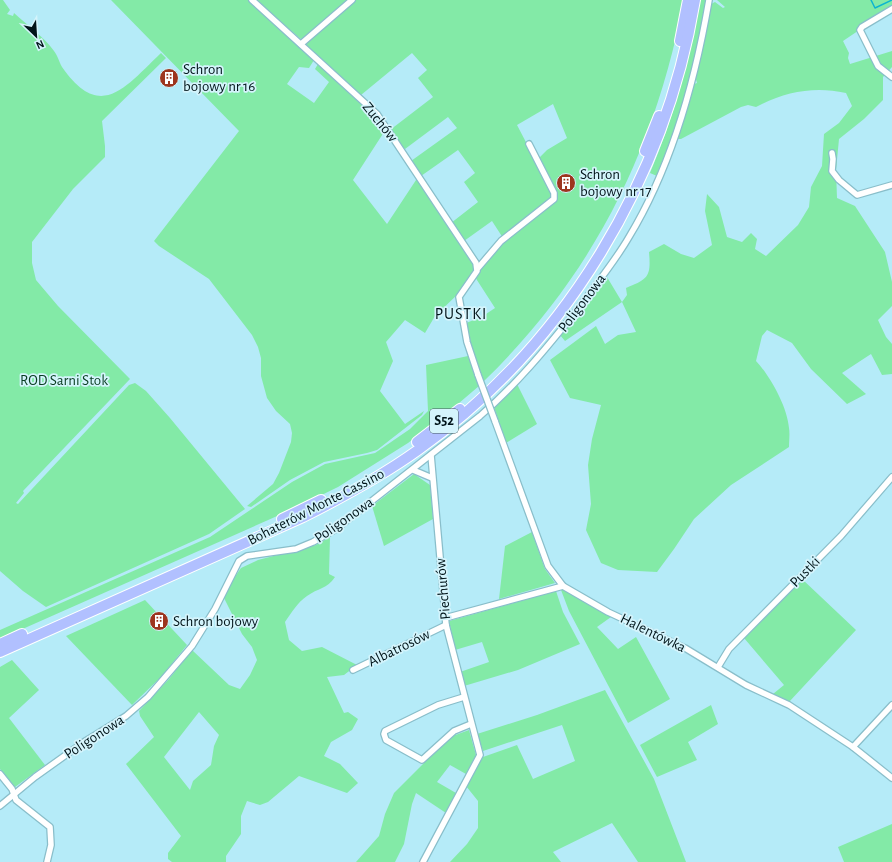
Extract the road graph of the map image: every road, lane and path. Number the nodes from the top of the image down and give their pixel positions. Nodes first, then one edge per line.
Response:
1 (252, 0) edge
2 (352, 0) edge
3 (688, 0) edge
4 (695, 0) edge
5 (709, 0) edge
6 (892, 9) edge
7 (302, 44) junction
8 (892, 77) edge
9 (529, 144) dead end
10 (832, 153) dead end
11 (892, 185) edge
12 (478, 268) junction
13 (432, 455) junction
14 (413, 470) junction
15 (892, 477) edge
16 (432, 478) junction
17 (563, 586) junction
18 (445, 618) junction
19 (446, 625) junction
20 (0, 644) edge
21 (0, 652) edge
22 (718, 667) junction
23 (353, 670) dead end
24 (464, 697) junction
25 (892, 705) edge
26 (471, 724) junction
27 (853, 747) junction
28 (0, 774) edge
29 (892, 778) edge
30 (14, 794) junction
31 (0, 806) edge
32 (48, 862) edge
33 (423, 862) edge

1 - 7 street, Zuchów
2 - 7 street
3 - 20 highway, Bohaterów Monte Cassino / S52
4 - 21 highway, Bohaterów Monte Cassino / S52
5 - 13 street, Poligonowa
6 - 8 street
7 - 12 street, Zuchów
9 - 12 street
10 - 11 street
12 - 17 street, Halentówka, bridge
13 - 14 street, Poligonowa
13 - 16 street, Piechurów
14 - 16 street
14 - 30 street, Poligonowa
15 - 22 street, Pustki
16 - 18 street, Piechurów
17 - 18 street
17 - 22 street, Halentówka
18 - 19 street, Piechurów
19 - 23 street, Albatrosów
19 - 24 street, Piechurów
22 - 27 street, Halentówka
24 - 26 street, Piechurów
24 - 26 street
25 - 27 street
26 - 33 street, Piechurów
27 - 29 street, Halentówka
28 - 30 street
30 - 31 street, Poligonowa
30 - 32 street

